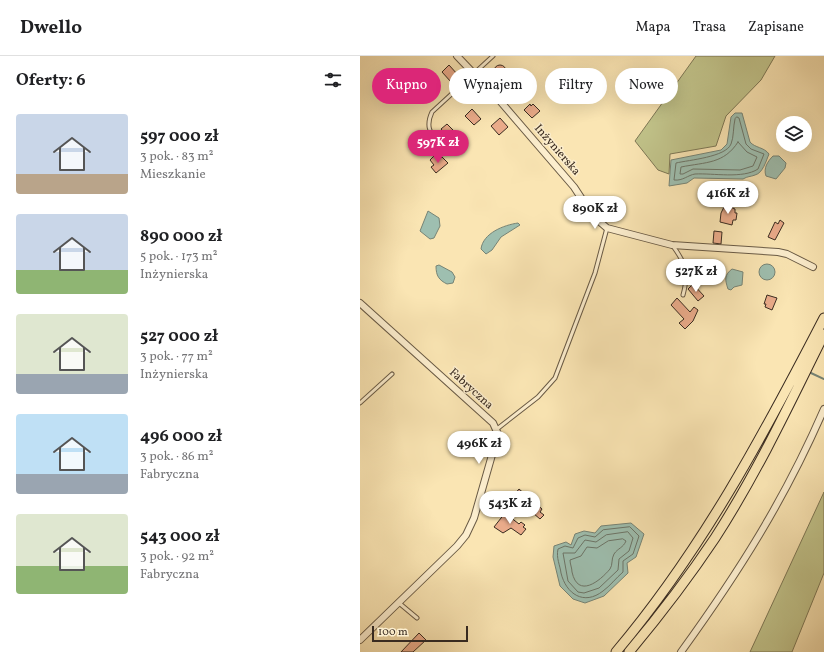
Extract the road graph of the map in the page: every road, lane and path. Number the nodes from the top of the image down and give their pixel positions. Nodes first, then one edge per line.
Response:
1 (457, 56) edge
2 (492, 56) edge
3 (470, 68) edge
4 (478, 68) edge
5 (449, 96) edge
6 (502, 104) edge
7 (438, 143) dead end
8 (606, 228) junction
9 (672, 244) junction
10 (813, 267) dead end
11 (684, 295) dead end
12 (360, 303) edge
13 (824, 318) edge
14 (824, 334) edge
15 (392, 374) dead end
16 (360, 403) edge
17 (824, 409) edge
18 (497, 429) junction
19 (399, 603) junction
20 (417, 618) dead end
21 (360, 640) edge
22 (626, 640) junction
23 (632, 649) edge
24 (612, 652) edge
25 (616, 652) edge
26 (680, 652) edge

1 - 3 street, Inżynierska
2 - 4 lane
5 - 7 lane
6 - 8 street, Inżynierska
8 - 9 street
8 - 18 lane
9 - 10 street
9 - 11 lane
12 - 18 street, Fabryczna
13 - 22 main road
14 - 23 main road
15 - 16 lane
17 - 26 street
18 - 19 street
19 - 20 lane
19 - 21 street
22 - 24 main road
22 - 25 main road

